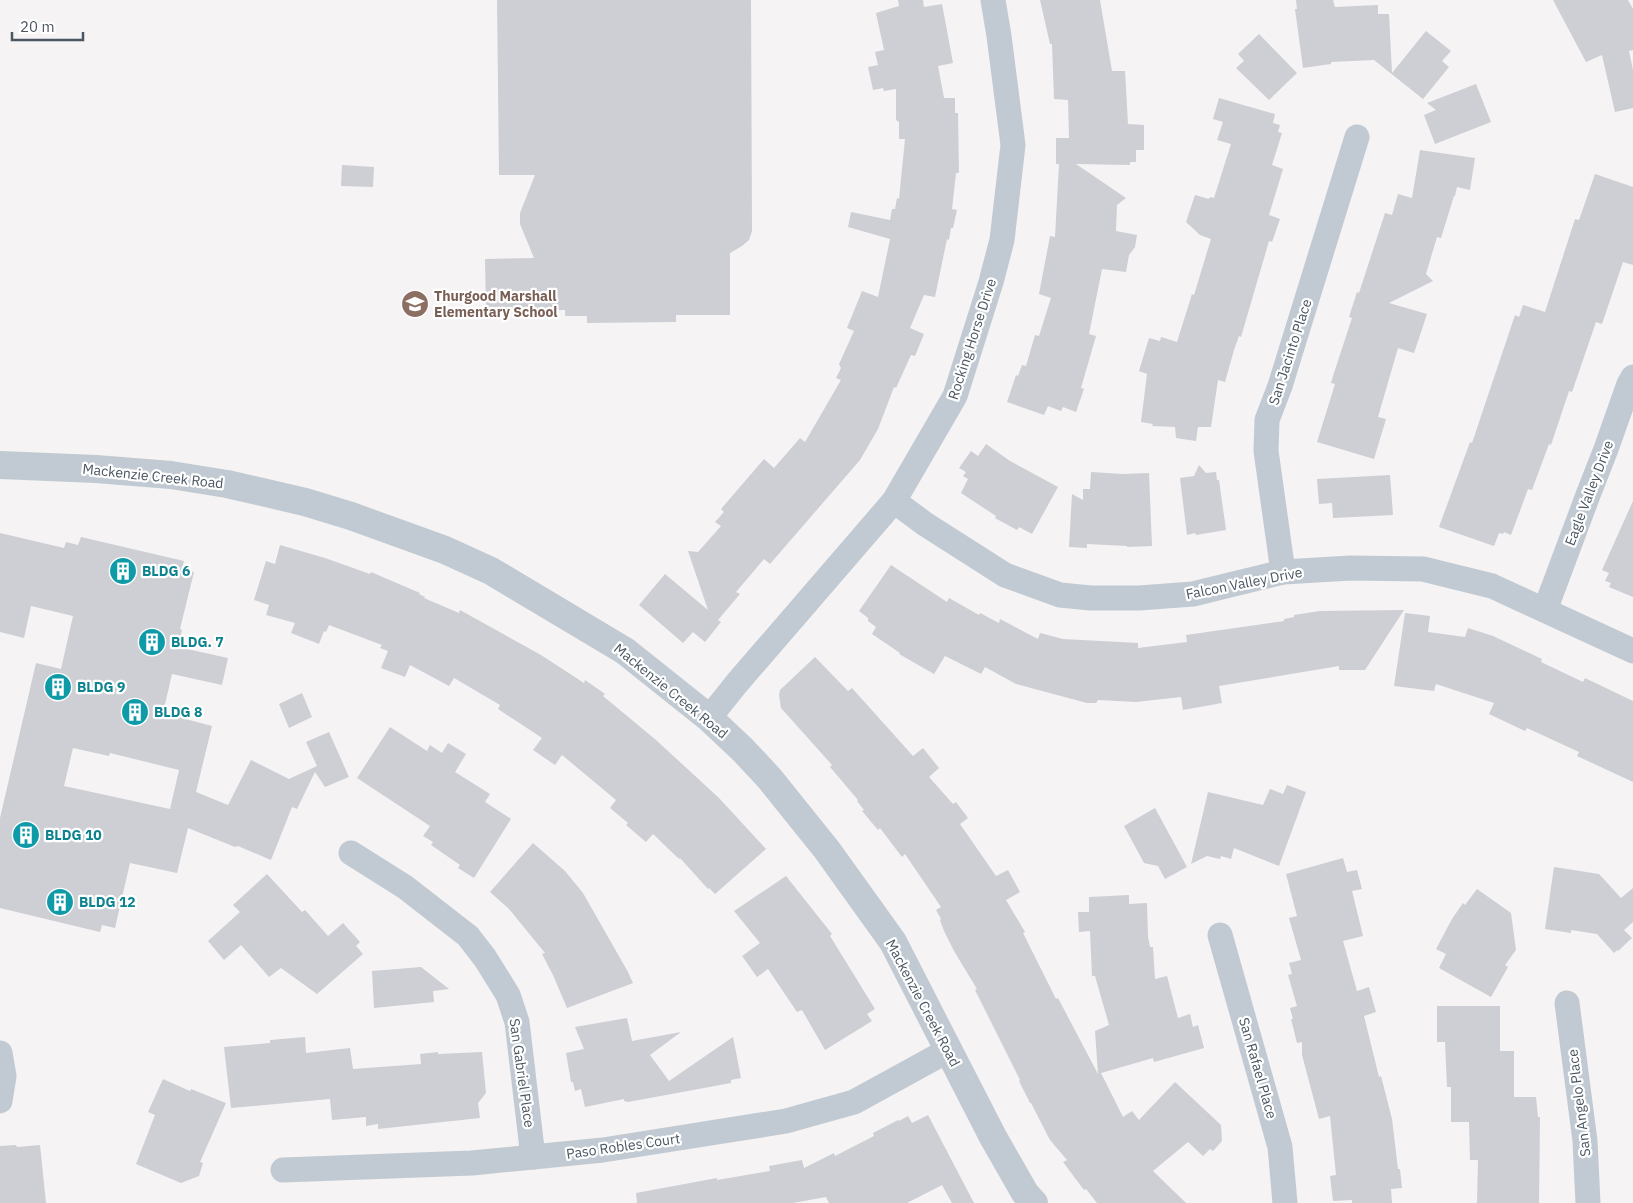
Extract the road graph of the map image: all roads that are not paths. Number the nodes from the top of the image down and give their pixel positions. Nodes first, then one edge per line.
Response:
1 (993, 0) edge
2 (1357, 137) dead end
3 (1633, 377) edge
4 (0, 465) edge
5 (894, 501) junction
6 (1283, 572) junction
7 (1545, 610) junction
8 (1633, 651) edge
9 (709, 718) junction
10 (351, 853) dead end
11 (1220, 935) dead end
12 (1567, 1003) dead end
13 (947, 1051) junction
14 (0, 1053) edge
15 (0, 1101) edge
16 (532, 1157) junction
17 (283, 1170) dead end
18 (1034, 1203) edge
19 (1285, 1203) edge
20 (1588, 1203) edge

1 - 5 street, Rocking Horse Drive
2 - 6 street, San Jacinto Place
3 - 7 street, Eagle Valley Drive
4 - 9 street, Mackenzie Creek Road
5 - 6 street, Falcon Valley Drive
5 - 9 street, Rocking Horse Drive
6 - 7 street, Falcon Valley Drive
7 - 8 street, Falcon Valley Drive
9 - 13 street, Mackenzie Creek Road
10 - 16 street, San Gabriel Place
11 - 19 street, San Rafael Place
12 - 20 street, San Angelo Place
13 - 16 street, Paso Robles Court
13 - 18 street, Mackenzie Creek Road
14 - 15 street
16 - 17 street, Paso Robles Court

